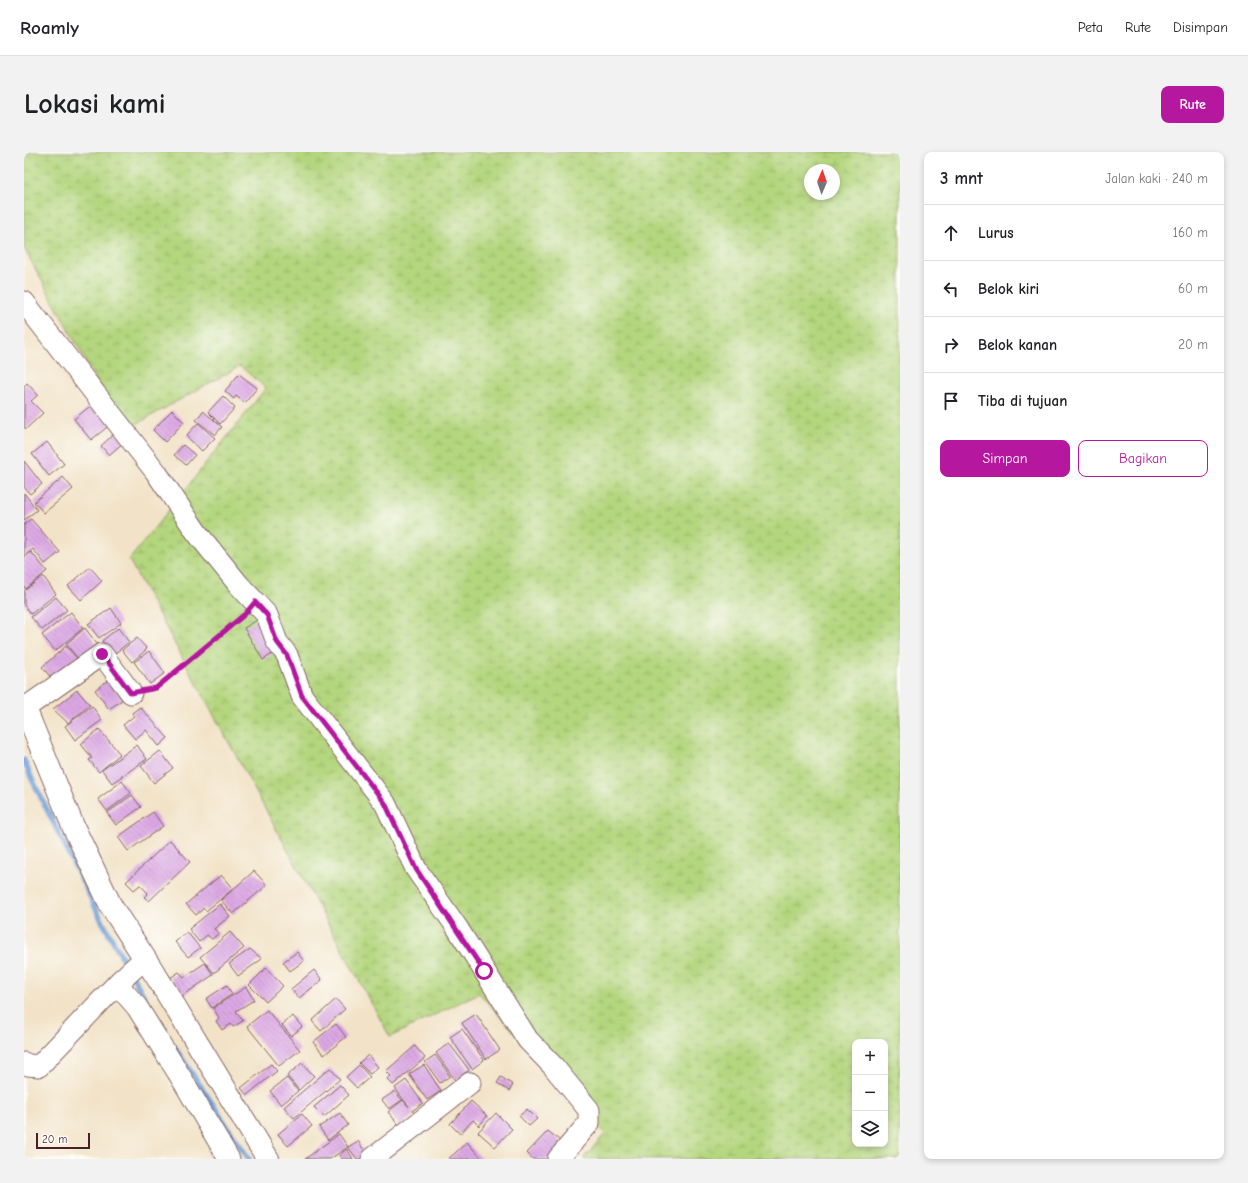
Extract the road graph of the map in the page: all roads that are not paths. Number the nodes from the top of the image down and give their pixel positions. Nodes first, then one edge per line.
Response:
1 (24, 302) edge
2 (131, 693) road end
3 (24, 707) edge
4 (140, 962) junction
5 (118, 983) junction
6 (24, 1063) edge
7 (470, 1083) dead end
8 (229, 1159) edge
9 (268, 1159) edge
10 (372, 1159) edge
11 (558, 1159) edge

1 - 11 street
2 - 3 street
3 - 4 street
4 - 5 street
4 - 9 street
5 - 6 street
5 - 8 street
7 - 10 street

